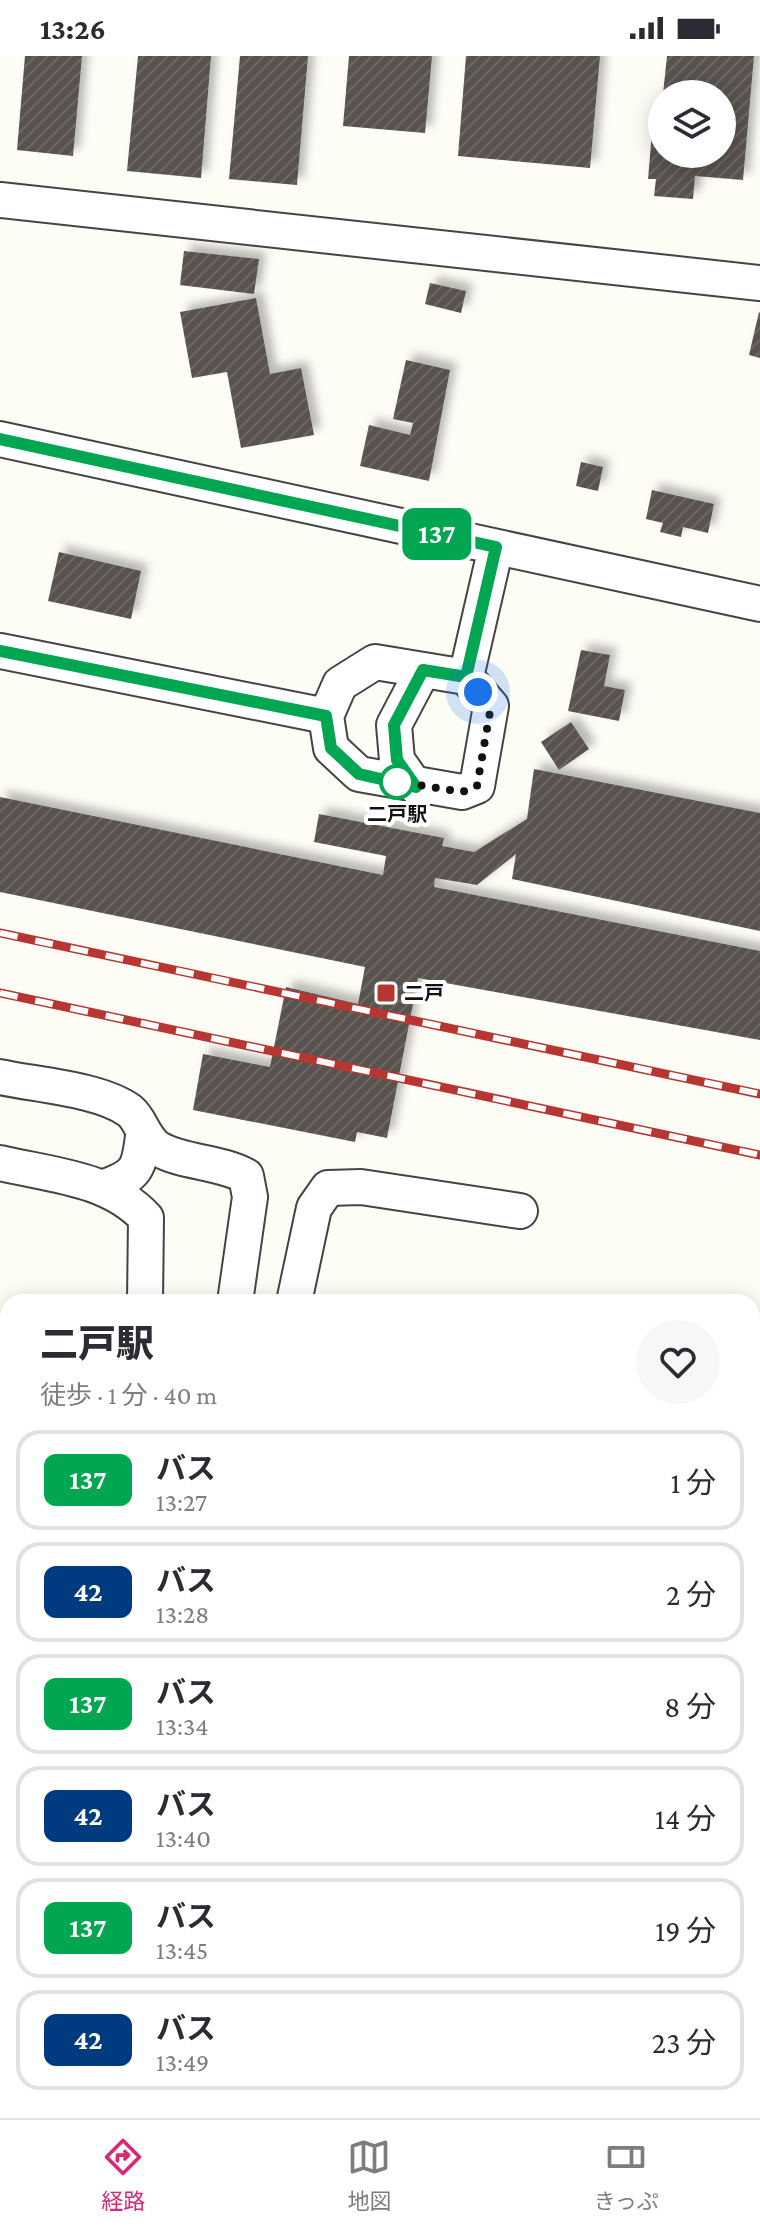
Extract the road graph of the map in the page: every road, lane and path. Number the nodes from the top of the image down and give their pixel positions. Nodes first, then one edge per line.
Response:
1 (0, 200) edge
2 (760, 283) edge
3 (0, 439) edge
4 (496, 547) junction
5 (760, 604) edge
6 (0, 651) edge
7 (423, 670) junction
8 (466, 677) junction
9 (326, 716) junction
10 (416, 787) junction
11 (0, 1077) edge
12 (143, 1136) junction
13 (0, 1163) edge
14 (105, 1187) junction
15 (520, 1211) dead end
16 (145, 1294) edge
17 (236, 1294) edge
18 (296, 1294) edge

1 - 2 street
3 - 4 street
4 - 5 street
4 - 8 street
6 - 9 street
7 - 8 street
7 - 9 street
7 - 10 street
8 - 10 street
9 - 10 street
11 - 12 street
12 - 14 street
12 - 17 street
13 - 14 street
14 - 16 street
15 - 18 street

